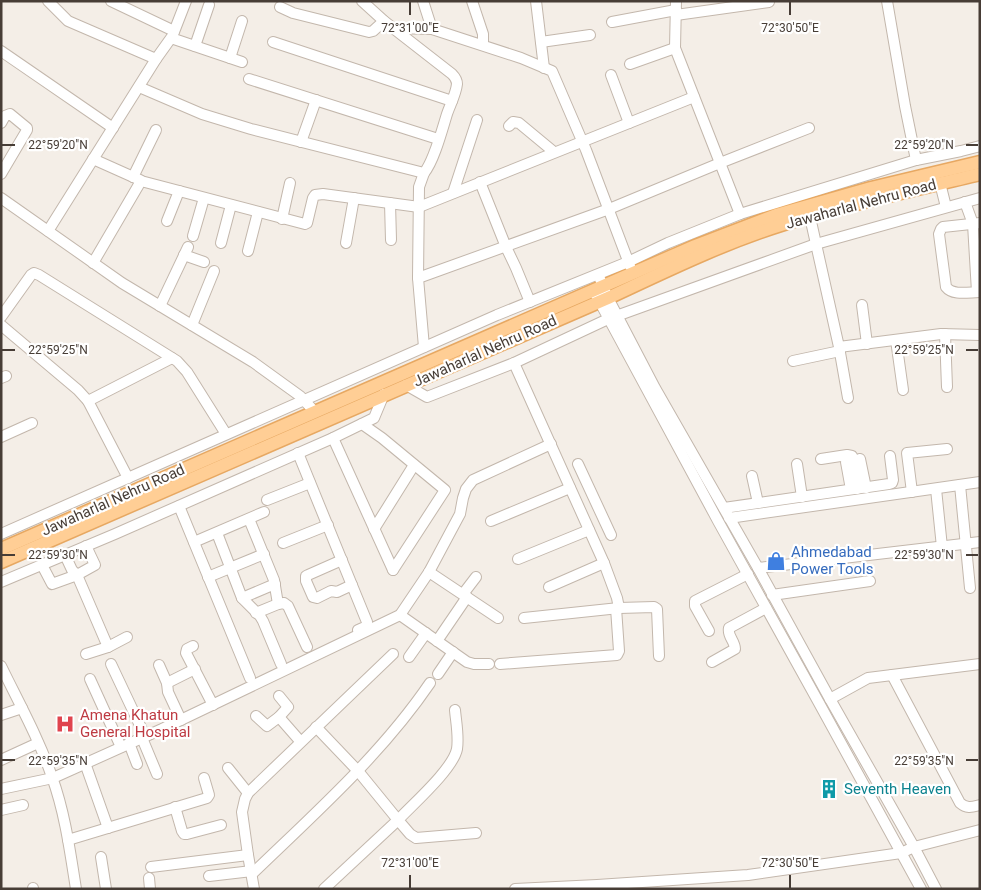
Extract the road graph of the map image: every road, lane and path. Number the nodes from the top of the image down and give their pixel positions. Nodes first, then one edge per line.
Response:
1 (48, 1) edge
2 (63, 1) edge
3 (111, 1) edge
4 (186, 1) edge
5 (362, 1) edge
6 (423, 1) edge
7 (472, 1) edge
8 (536, 1) edge
9 (887, 1) edge
10 (769, 2) edge
11 (209, 5) dead end
12 (280, 7) dead end
13 (676, 9) edge
14 (57, 11) junction
15 (242, 21) dead end
16 (384, 21) junction
17 (612, 22) dead end
18 (394, 28) junction
19 (432, 28) junction
20 (173, 34) junction
21 (590, 35) dead end
22 (273, 42) dead end
23 (541, 42) junction
24 (483, 45) junction
25 (195, 46) junction
26 (675, 48) junction
27 (1, 51) edge
28 (230, 58) junction
29 (156, 59) junction
30 (242, 62) dead end
31 (630, 64) dead end
32 (544, 68) junction
33 (611, 75) dead end
34 (249, 79) dead end
35 (138, 87) junction
36 (694, 97) junction
37 (316, 100) junction
38 (452, 101) junction
39 (1, 109) edge
40 (1, 116) edge
41 (477, 120) dead end
42 (1, 123) edge
43 (629, 123) junction
44 (509, 126) dead end
45 (113, 128) junction
46 (809, 128) dead end
47 (156, 130) dead end
48 (438, 139) junction
49 (582, 141) junction
50 (301, 142) junction
51 (980, 146) edge
52 (554, 152) junction
53 (93, 159) junction
54 (916, 160) junction
55 (980, 162) edge
56 (720, 163) junction
57 (424, 173) junction
58 (1, 174) edge
59 (980, 174) edge
60 (137, 179) junction
61 (480, 182) junction
62 (290, 183) dead end
63 (940, 184) junction
64 (179, 191) junction
65 (453, 193) junction
66 (1, 198) edge
67 (204, 198) junction
68 (354, 198) junction
69 (980, 198) edge
70 (965, 202) junction
71 (390, 203) junction
72 (231, 205) junction
73 (420, 206) junction
74 (946, 207) junction
75 (608, 209) junction
76 (258, 212) junction
77 (740, 214) junction
78 (810, 217) junction
79 (282, 219) junction
80 (167, 221) dead end
81 (976, 223) edge
82 (48, 231) junction
83 (193, 236) dead end
84 (391, 240) dead end
85 (221, 243) dead end
86 (346, 244) dead end
87 (816, 244) junction
88 (506, 247) junction
89 (248, 251) dead end
90 (204, 262) dead end
91 (93, 263) junction
92 (631, 268) junction
93 (214, 271) dead end
94 (418, 278) junction
95 (599, 288) junction
96 (978, 292) edge
97 (530, 302) junction
98 (862, 305) dead end
99 (160, 306) junction
100 (1, 317) edge
101 (613, 318) junction
102 (1, 325) edge
103 (192, 325) junction
104 (945, 334) junction
105 (980, 335) edge
106 (896, 340) junction
107 (867, 344) junction
108 (424, 347) junction
109 (839, 349) junction
110 (172, 358) junction
111 (793, 361) dead end
112 (514, 362) junction
113 (406, 385) junction
114 (948, 387) dead end
115 (903, 390) dead end
116 (384, 394) junction
117 (848, 398) dead end
118 (88, 401) junction
119 (304, 401) junction
120 (315, 412) junction
121 (32, 423) dead end
122 (362, 424) junction
123 (226, 434) junction
124 (1, 437) edge
125 (333, 438) junction
126 (551, 444) junction
127 (946, 449) dead end
128 (298, 453) junction
129 (890, 456) dead end
130 (821, 459) dead end
131 (860, 459) dead end
132 (846, 462) dead end
133 (414, 464) junction
134 (578, 464) dead end
135 (797, 464) dead end
136 (752, 476) dead end
137 (128, 478) junction
138 (980, 482) edge
139 (310, 483) junction
140 (960, 485) junction
141 (570, 488) junction
142 (858, 489) junction
143 (936, 489) junction
144 (912, 492) junction
145 (592, 495) junction
146 (802, 497) junction
147 (267, 500) dead end
148 (576, 502) junction
149 (758, 503) junction
150 (179, 506) junction
151 (724, 508) junction
152 (264, 512) dead end
153 (729, 518) junction
154 (249, 519) junction
155 (491, 521) dead end
156 (328, 525) junction
157 (374, 529) junction
158 (589, 530) junction
159 (217, 533) junction
160 (1, 534) edge
161 (611, 534) dead end
162 (194, 542) junction
163 (283, 542) dead end
164 (980, 542) edge
165 (966, 544) junction
166 (86, 546) junction
167 (942, 547) junction
168 (1, 549) edge
169 (264, 554) junction
170 (65, 555) junction
171 (518, 559) dead end
172 (342, 560) junction
173 (1, 562) edge
174 (604, 564) junction
175 (42, 565) junction
176 (230, 568) junction
177 (758, 568) junction
178 (429, 572) junction
179 (748, 574) junction
180 (77, 575) junction
181 (208, 577) junction
182 (476, 577) dead end
183 (870, 581) dead end
184 (1, 582) edge
185 (275, 584) junction
186 (352, 585) junction
187 (549, 587) dead end
188 (970, 588) dead end
189 (772, 595) junction
190 (465, 596) junction
191 (242, 598) junction
192 (278, 604) junction
193 (618, 608) junction
194 (766, 608) junction
195 (256, 612) junction
196 (400, 615) junction
197 (498, 618) dead end
198 (524, 618) dead end
199 (709, 631) dead end
200 (426, 633) junction
201 (127, 637) dead end
202 (331, 641) dead end
203 (437, 641) junction
204 (108, 646) junction
205 (193, 646) dead end
206 (307, 647) dead end
207 (453, 652) junction
208 (86, 654) dead end
209 (393, 654) dead end
210 (659, 656) dead end
211 (409, 657) dead end
212 (712, 662) dead end
213 (111, 664) dead end
214 (282, 664) dead end
215 (980, 664) edge
216 (160, 665) dead end
217 (2, 669) edge
218 (195, 669) junction
219 (438, 674) dead end
220 (892, 675) junction
221 (250, 678) dead end
222 (90, 679) dead end
223 (167, 683) junction
224 (430, 683) dead end
225 (279, 696) dead end
226 (830, 699) junction
227 (213, 705) junction
228 (22, 708) junction
229 (455, 710) dead end
230 (1, 716) edge
231 (256, 716) dead end
232 (279, 717) junction
233 (181, 720) junction
234 (316, 727) junction
235 (143, 737) junction
236 (300, 741) junction
237 (38, 742) junction
238 (125, 745) junction
239 (1, 760) edge
240 (86, 763) junction
241 (137, 764) dead end
242 (228, 768) dead end
243 (358, 771) junction
244 (157, 774) dead end
245 (53, 778) junction
246 (204, 778) dead end
247 (1, 789) edge
248 (248, 793) junction
249 (23, 805) dead end
250 (980, 805) edge
251 (175, 807) junction
252 (1, 810) edge
253 (398, 820) junction
254 (221, 825) dead end
255 (108, 828) junction
256 (980, 830) edge
257 (476, 833) dead end
258 (68, 840) junction
259 (914, 848) junction
260 (901, 853) junction
261 (248, 855) junction
262 (101, 857) dead end
263 (252, 873) junction
264 (209, 876) dead end
265 (556, 888) edge
266 (76, 889) edge
267 (106, 889) edge
268 (150, 889) edge
269 (254, 889) edge
270 (324, 889) edge
271 (515, 889) edge
272 (921, 889) edge
273 (936, 889) edge

1 - 14 street
2 - 14 street
3 - 20 street
4 - 20 street
5 - 16 street
6 - 19 street
7 - 24 street
8 - 23 street
9 - 54 street
10 - 13 street
11 - 25 street
12 - 16 street
13 - 17 street
13 - 26 street
14 - 29 street
15 - 28 street
16 - 18 street
18 - 19 street
18 - 38 street
19 - 24 street
20 - 25 street
20 - 29 street
21 - 23 street
22 - 38 street
23 - 32 street
24 - 32 street
25 - 28 street
26 - 31 street
26 - 36 street
27 - 45 street
28 - 30 street
29 - 35 street
32 - 49 street
33 - 43 street
34 - 37 street
35 - 45 street
35 - 50 street
36 - 43 street
36 - 56 street
37 - 48 street
37 - 50 street
38 - 48 street
39 - 40 street
41 - 65 street
42 - 58 street
43 - 49 street
44 - 52 street
45 - 53 street
46 - 56 street
47 - 60 street
48 - 57 street
49 - 52 street
49 - 75 street
50 - 57 street
51 - 54 street
52 - 61 street
53 - 60 street
53 - 82 street
54 - 77 street
55 - 92 main road, Jawaharlal Nehru Road
56 - 75 street
56 - 77 street
57 - 73 street
59 - 63 main road, Jawaharlal Nehru Road
60 - 64 street
60 - 91 street
61 - 65 street
61 - 88 street
62 - 79 street
63 - 74 street
63 - 78 main road, Jawaharlal Nehru Road
64 - 67 street
64 - 80 street
65 - 73 street
66 - 82 street
67 - 72 street
67 - 83 street
68 - 71 street
68 - 79 street
68 - 86 street
69 - 70 street
70 - 74 street
70 - 81 street
71 - 73 street
71 - 84 street
72 - 76 street
72 - 85 street
73 - 94 street
74 - 87 street
75 - 88 street
75 - 92 street
76 - 79 street
76 - 89 street
77 - 92 street
78 - 87 street
78 - 95 main road, Jawaharlal Nehru Road
81 - 96 street
81 - 96 street
82 - 91 street
87 - 101 street
87 - 109 street
88 - 94 street
88 - 97 street
90 - 99 street
91 - 99 street
92 - 95 main road, Jawaharlal Nehru Road
93 - 103 street
94 - 108 street
95 - 97 street
95 - 101 street
95 - 113 main road, Jawaharlal Nehru Road
95 - 120 main road, Jawaharlal Nehru Road
97 - 108 street
98 - 107 street
99 - 103 street
100 - 110 street
101 - 112 street
101 - 151 street
101 - 179 street
102 - 118 street
103 - 119 street
104 - 105 street
104 - 106 street
104 - 114 street
106 - 107 street
106 - 115 street
107 - 109 street
108 - 119 street
109 - 111 street
109 - 117 street
110 - 118 street
110 - 123 street
112 - 113 street
112 - 126 street
113 - 116 main road, Jawaharlal Nehru Road
116 - 122 street
116 - 173 main road, Jawaharlal Nehru Road
118 - 137 street
119 - 120 street
119 - 123 street
120 - 168 main road, Jawaharlal Nehru Road
121 - 124 street
122 - 125 street
122 - 133 street
123 - 137 street
125 - 128 street
125 - 157 street
126 - 141 street
126 - 178 street
127 - 144 street
128 - 139 street
128 - 150 street
129 - 142 street
130 - 142 street
131 - 142 street
132 - 142 street
133 - 157 street
133 - 157 street
134 - 145 street
135 - 146 street
136 - 149 street
137 - 160 street
138 - 140 street
139 - 147 street
139 - 156 street
140 - 143 street
140 - 165 street
141 - 148 street
141 - 155 street
142 - 146 street
143 - 144 street
143 - 167 street
144 - 153 street
145 - 148 street
145 - 161 street
146 - 149 street
148 - 158 street
149 - 151 street
150 - 162 street
150 - 166 street
151 - 153 street
152 - 154 street
153 - 177 street
154 - 159 street
154 - 169 street
156 - 163 street
156 - 172 street
158 - 171 street
158 - 174 street
159 - 162 street
159 - 176 street
162 - 181 street
164 - 165 street
165 - 167 street
165 - 188 street
166 - 170 street
166 - 180 street
167 - 177 street
169 - 176 street
169 - 185 street
170 - 175 street
170 - 180 street
172 - 186 street
172 - 186 street
174 - 187 street
174 - 193 street
175 - 180 street
175 - 184 street
176 - 181 street
176 - 191 street
177 - 189 street
178 - 190 street
178 - 196 street
179 - 194 street
179 - 199 street
180 - 204 street
181 - 221 street
182 - 190 street
183 - 189 street
185 - 191 street
185 - 192 street
186 - 202 street
189 - 226 street
190 - 197 street
190 - 203 street
191 - 195 street
192 - 195 street
192 - 206 street
193 - 198 street
193 - 207 street
193 - 210 street
194 - 212 street
194 - 260 street
195 - 214 street
196 - 200 street
196 - 227 street
200 - 203 street
200 - 211 street
201 - 204 street
203 - 207 street
204 - 208 street
205 - 218 street
207 - 219 street
209 - 234 street
213 - 235 street
215 - 220 street
216 - 223 street
217 - 228 street
218 - 223 street
218 - 227 street
220 - 226 street
220 - 250 street
222 - 238 street
223 - 233 street
224 - 243 street
225 - 232 street
226 - 259 street
227 - 233 street
228 - 230 street
228 - 237 street
229 - 253 street
231 - 232 street
232 - 236 street
233 - 235 street
234 - 236 street
234 - 243 street
235 - 238 street
235 - 244 street
236 - 248 street
237 - 239 street
237 - 245 street
238 - 240 street
238 - 241 street
240 - 245 street
240 - 255 street
242 - 248 street
243 - 253 street
243 - 263 street
245 - 247 street
245 - 258 street
246 - 251 street
248 - 261 street
249 - 252 street
251 - 254 street
251 - 255 street
253 - 257 street
253 - 270 street
255 - 258 street
256 - 259 street
258 - 266 street
259 - 260 street
259 - 273 street
260 - 265 street
260 - 272 street
261 - 263 street
261 - 268 street
262 - 267 street
263 - 264 street
263 - 269 street
265 - 271 street

